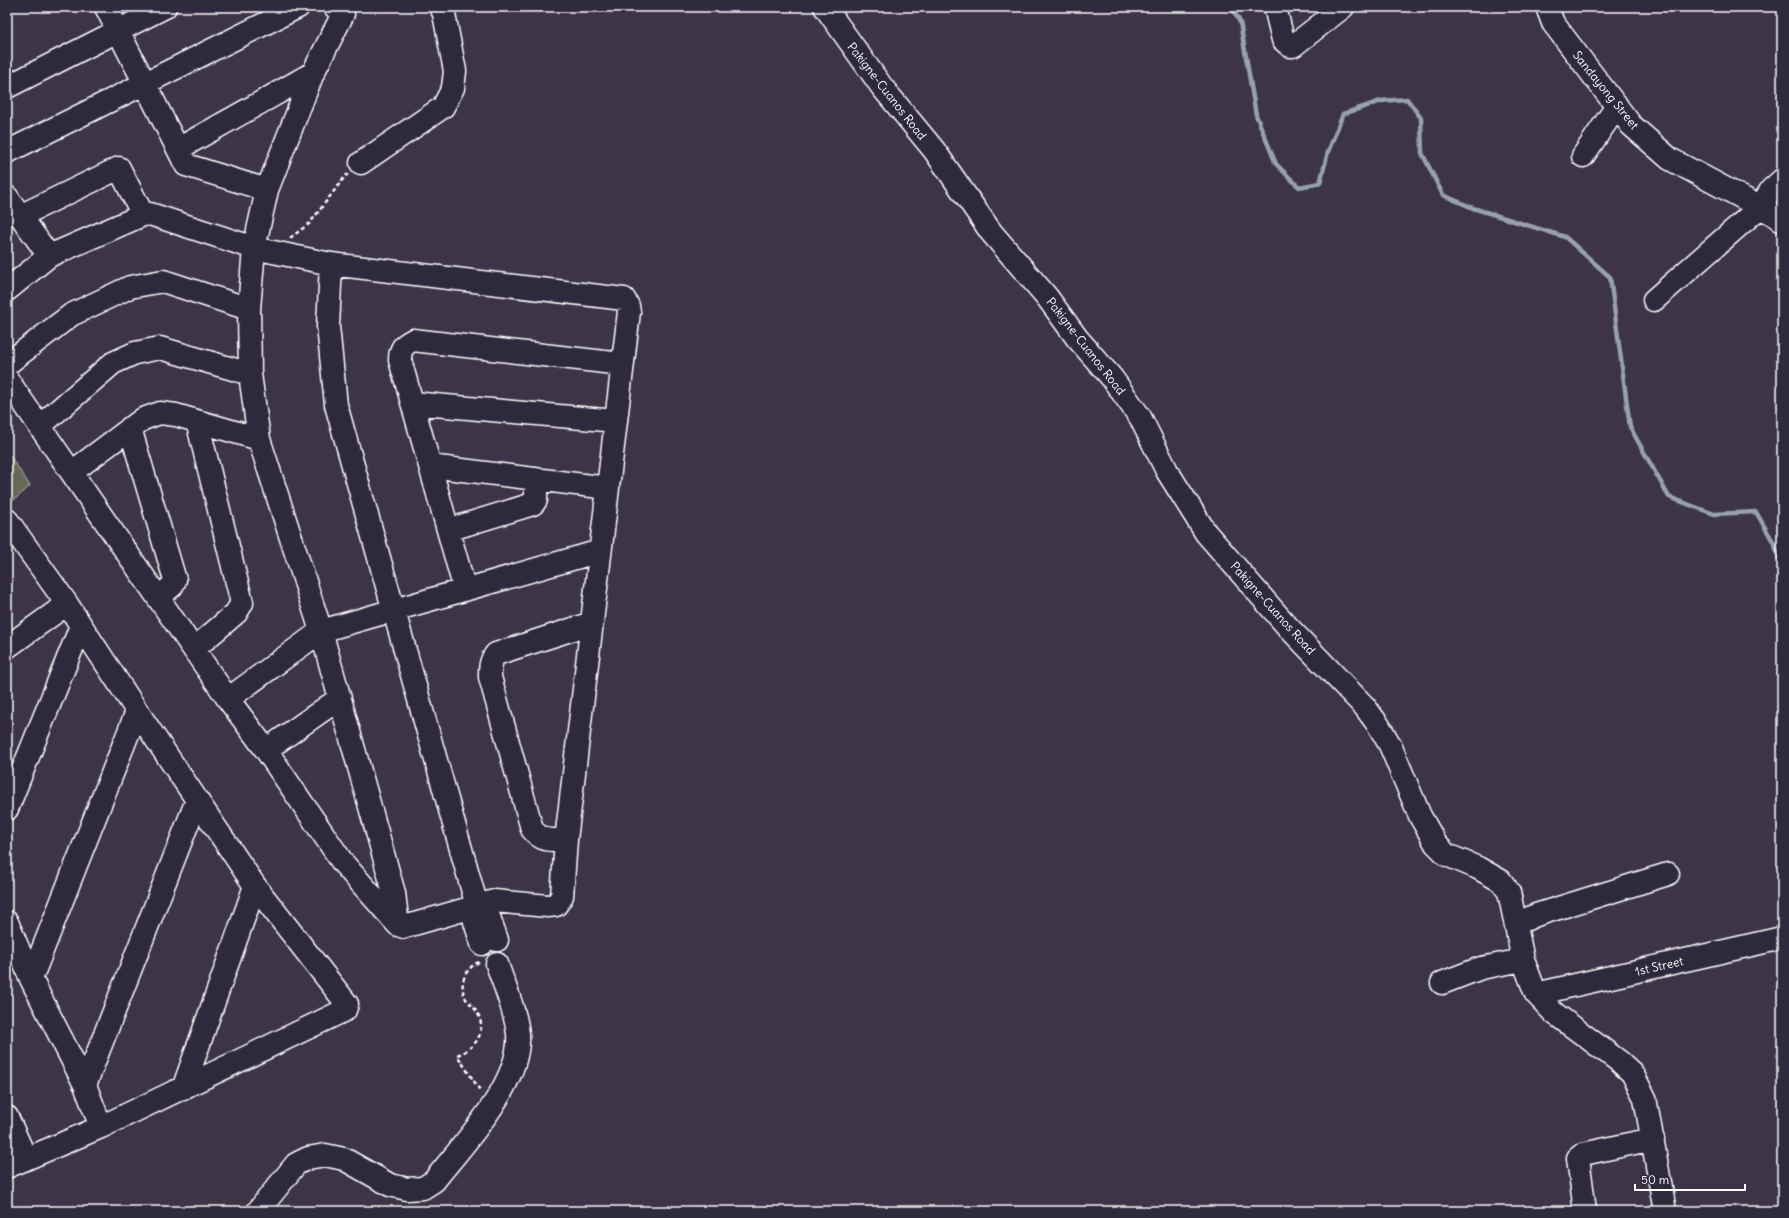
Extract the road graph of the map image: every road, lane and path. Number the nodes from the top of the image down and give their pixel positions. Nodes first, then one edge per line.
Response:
1 (106, 7) edge
2 (165, 7) edge
3 (298, 7) edge
4 (335, 7) edge
5 (441, 7) edge
6 (825, 7) edge
7 (1275, 7) edge
8 (1343, 7) edge
9 (1547, 7) edge
10 (118, 31) junction
11 (313, 73) junction
12 (145, 84) junction
13 (7, 87) edge
14 (1617, 106) junction
15 (178, 148) junction
16 (7, 152) edge
17 (1583, 156) dead end
18 (361, 163) joint
19 (1782, 180) edge
20 (267, 190) junction
21 (7, 197) edge
22 (1760, 207) junction
23 (143, 215) junction
24 (20, 216) junction
25 (1782, 221) edge
26 (262, 251) junction
27 (49, 256) junction
28 (331, 264) junction
29 (7, 290) edge
30 (1654, 300) dead end
31 (249, 309) junction
32 (7, 364) edge
33 (622, 364) junction
34 (250, 374) junction
35 (7, 379) edge
36 (412, 403) junction
37 (197, 421) junction
38 (616, 422) junction
39 (40, 426) junction
40 (130, 428) junction
41 (259, 440) junction
42 (430, 466) junction
43 (72, 472) junction
44 (536, 479) junction
45 (608, 488) junction
46 (7, 520) edge
47 (448, 530) junction
48 (600, 551) junction
49 (465, 590) junction
50 (158, 598) junction
51 (67, 604) junction
52 (395, 610) junction
53 (592, 623) junction
54 (82, 626) junction
55 (321, 631) junction
56 (7, 647) edge
57 (194, 649) junction
58 (340, 698) junction
59 (228, 699) junction
60 (137, 711) junction
61 (266, 750) junction
62 (197, 800) junction
63 (7, 809) edge
64 (566, 840) junction
65 (1668, 874) dead end
66 (255, 886) junction
67 (477, 906) junction
68 (7, 922) edge
69 (1516, 924) junction
70 (398, 926) junction
71 (1782, 938) edge
72 (490, 952) junction
73 (13, 957) edge
74 (1523, 960) junction
75 (31, 979) junction
76 (1442, 983) dead end
77 (1536, 994) junction
78 (85, 1085) junction
79 (183, 1089) junction
80 (491, 1108) junction
81 (7, 1117) edge
82 (101, 1127) junction
83 (1653, 1139) junction
84 (16, 1163) edge
85 (258, 1211) edge
86 (1586, 1211) edge
87 (1665, 1211) edge

1 - 10 street
2 - 10 street
3 - 12 street
4 - 11 street
5 - 18 street
6 - 69 street, Pakigne-Cuanos Road
7 - 8 street
9 - 14 street, Sandayong Street
10 - 12 street
10 - 13 street
11 - 15 street
11 - 20 street
12 - 15 street
12 - 16 street
14 - 17 street
14 - 22 street, Sandayong Street
15 - 20 street
18 - 26 path
19 - 22 street
20 - 26 street
21 - 24 street
22 - 25 street, Sandayong Street
22 - 30 street
23 - 24 street
23 - 26 street
23 - 27 street
24 - 27 street
26 - 28 street
26 - 31 street
27 - 29 street
28 - 33 street
28 - 52 street
31 - 32 street
31 - 34 street
33 - 36 street
33 - 38 street
34 - 39 street
34 - 41 street
35 - 39 street
36 - 38 street
36 - 42 street
37 - 40 street
37 - 41 street
37 - 57 street
38 - 45 street
39 - 43 street
40 - 43 street
40 - 50 street
41 - 55 street
42 - 44 street
42 - 47 street
43 - 50 street
44 - 45 street
44 - 47 street
45 - 48 street
46 - 51 street
47 - 49 street
48 - 49 street
48 - 53 street
49 - 52 street
50 - 57 street
51 - 54 street
51 - 56 street
52 - 55 street
52 - 67 street
53 - 64 street
53 - 64 street
54 - 60 street
54 - 63 street
55 - 58 street
55 - 59 street
57 - 59 street
58 - 61 street
58 - 70 street
59 - 61 street
60 - 62 street
60 - 75 street
61 - 70 street
62 - 66 street
62 - 78 street
64 - 67 street
65 - 69 street
66 - 79 street
66 - 79 street
67 - 70 street
67 - 72 street
68 - 73 street
69 - 74 street, Pakigne-Cuanos Road
71 - 77 street, 1st Street
72 - 80 street
72 - 80 path
73 - 75 street
74 - 76 street
74 - 77 street, Pakigne-Cuanos Road
75 - 78 street
77 - 83 street, Pakigne-Cuanos Road
78 - 82 street
79 - 82 street
80 - 85 street
81 - 84 street
82 - 84 street
83 - 86 street
83 - 87 street, Pakigne-Cuanos Road

